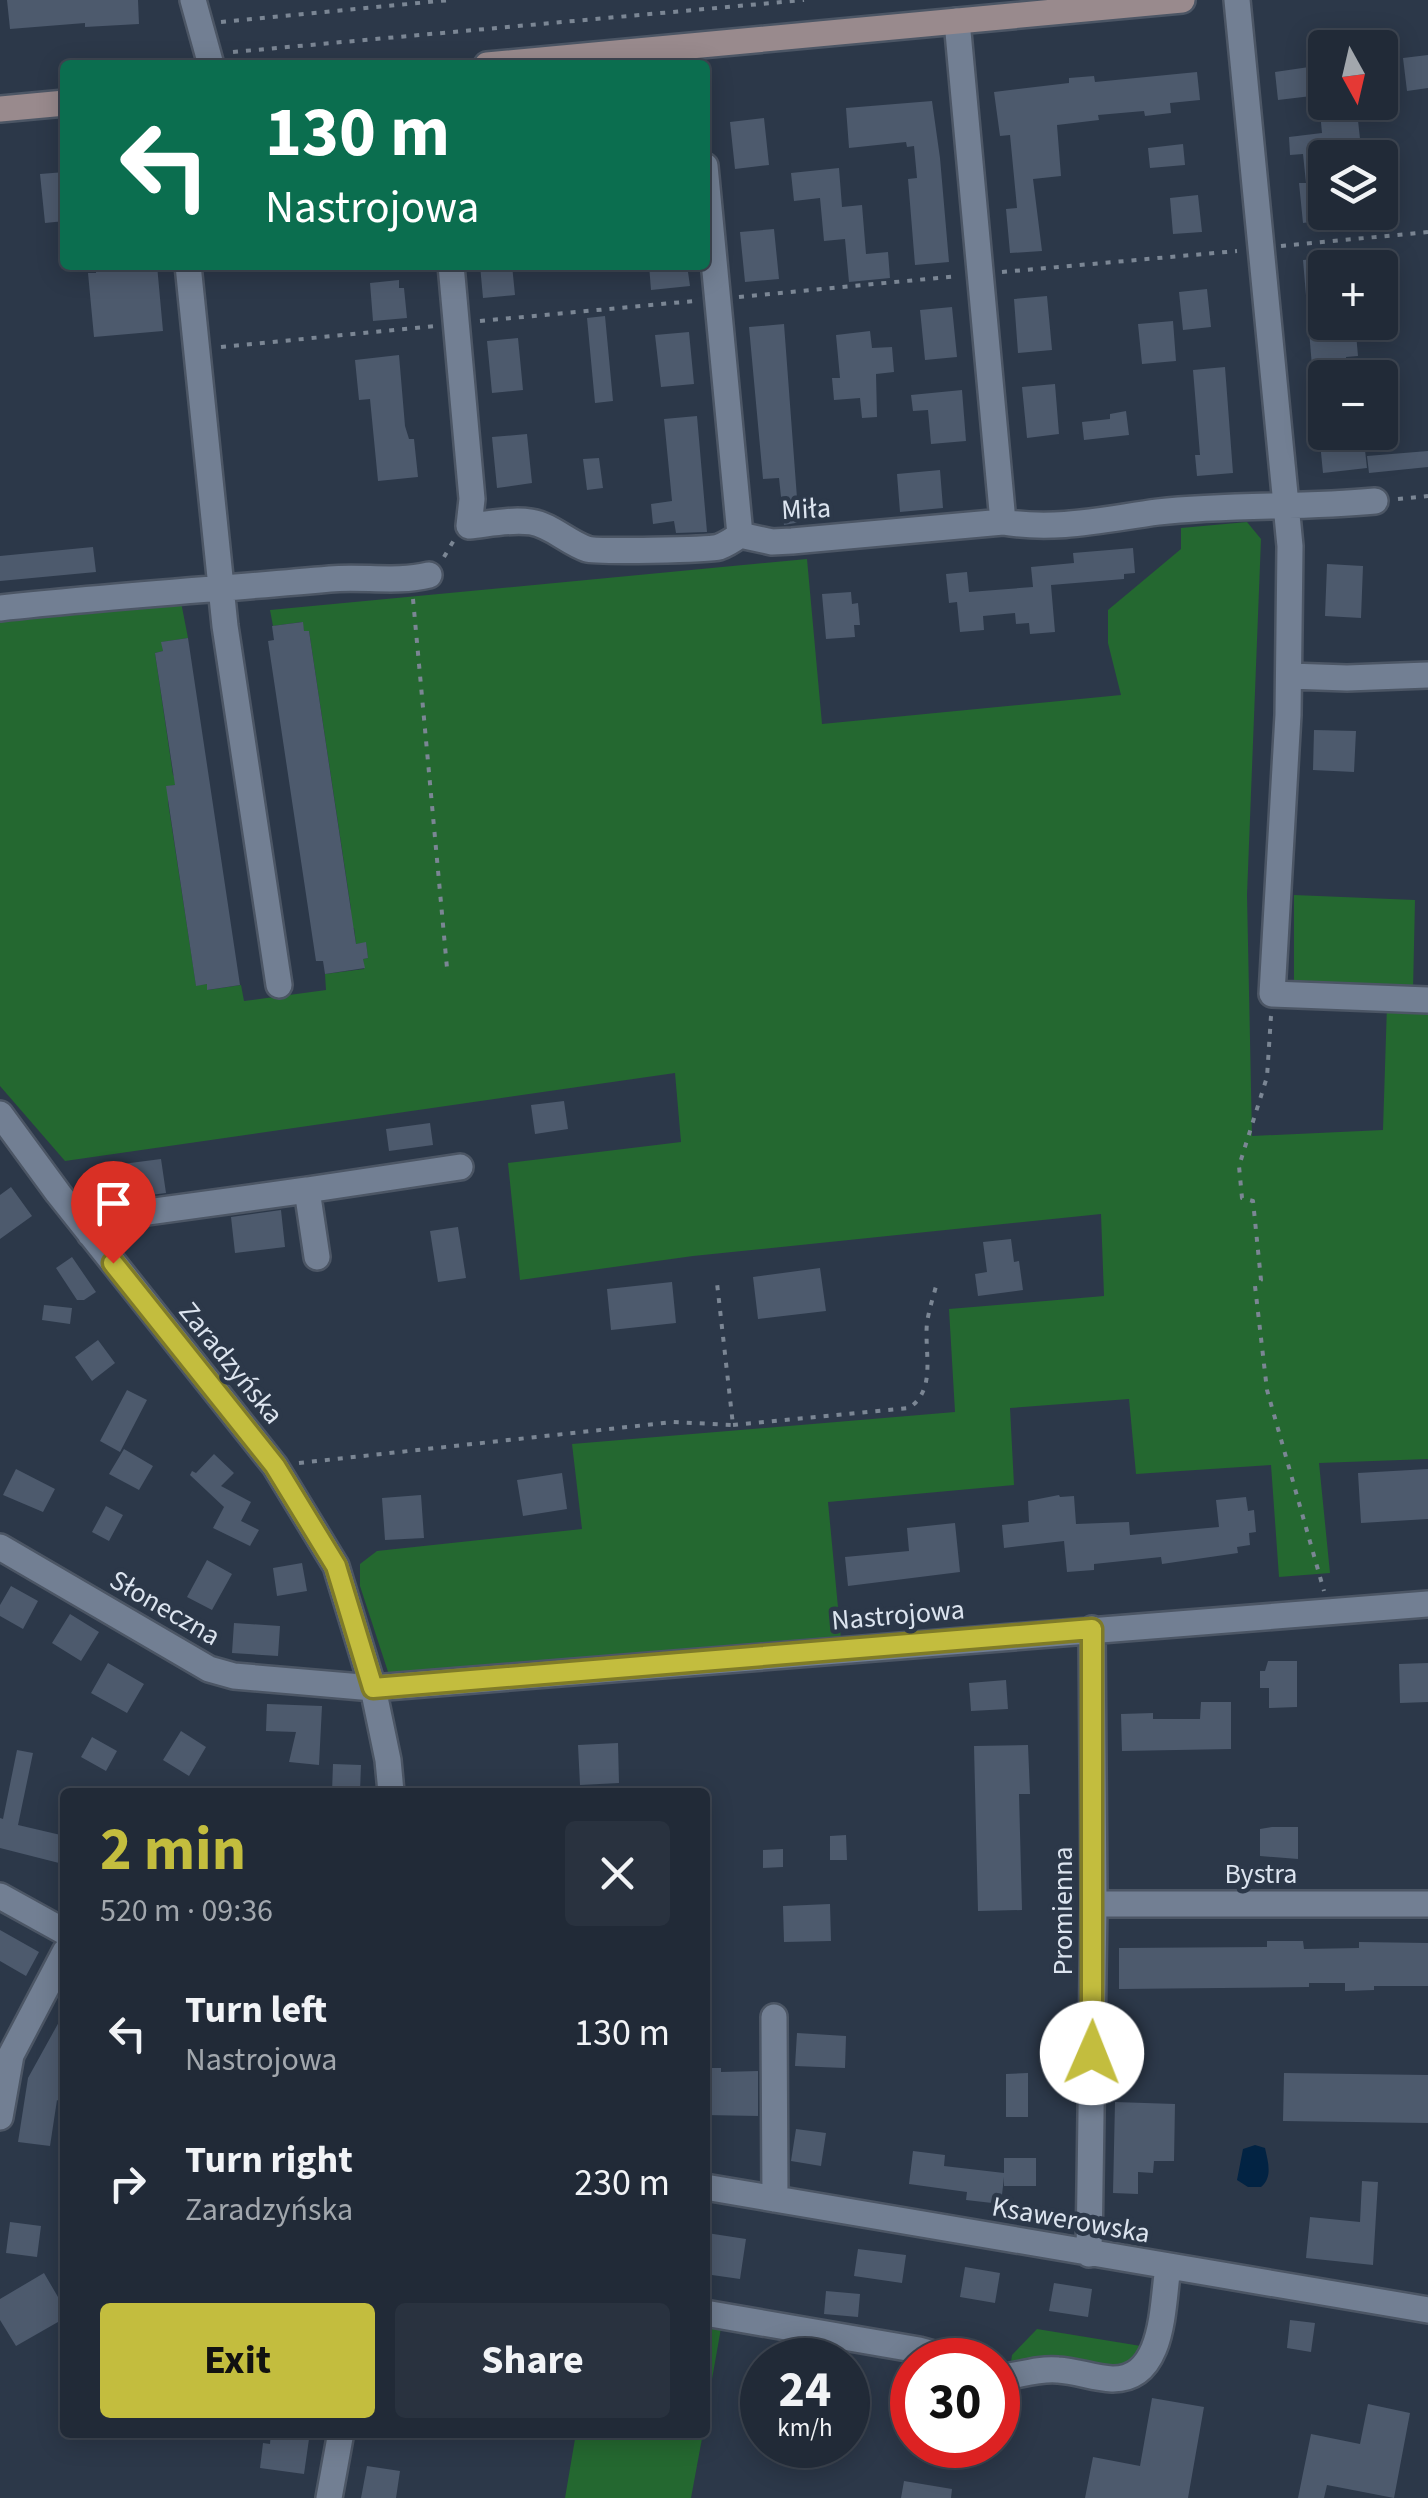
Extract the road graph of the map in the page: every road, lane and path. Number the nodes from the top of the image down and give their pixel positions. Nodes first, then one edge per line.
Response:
1 (450, 0) edge
2 (804, 0) edge
3 (1182, 0) edge
4 (1237, 0) edge
5 (196, 12) edge
6 (957, 21) junction
7 (695, 55) edge
8 (210, 60) edge
9 (591, 60) edge
10 (60, 103) edge
11 (0, 109) edge
12 (710, 219) edge
13 (1428, 232) edge
14 (1260, 248) junction
15 (189, 270) edge
16 (450, 270) edge
17 (1428, 496) edge
18 (1375, 500) joint
19 (1285, 508) junction
20 (1003, 522) junction
21 (469, 526) junction
22 (740, 535) junction
23 (420, 577) junction
24 (221, 589) junction
25 (0, 608) edge
26 (1428, 675) edge
27 (1289, 676) junction
28 (447, 968) dead end
29 (279, 986) dead end
30 (1272, 994) junction
31 (1428, 1000) edge
32 (0, 1114) edge
33 (460, 1167) dead end
34 (307, 1190) junction
35 (90, 1234) junction
36 (317, 1257) dead end
37 (937, 1282) dead end
38 (717, 1283) dead end
39 (733, 1426) junction
40 (275, 1466) junction
41 (0, 1547) edge
42 (1428, 1604) edge
43 (1330, 1610) junction
44 (1092, 1629) junction
45 (373, 1688) junction
46 (391, 1788) edge
47 (0, 1896) edge
48 (1094, 1904) junction
49 (1428, 1904) edge
50 (60, 1929) edge
51 (60, 1962) edge
52 (774, 2017) dead end
53 (0, 2116) edge
54 (710, 2188) edge
55 (774, 2199) junction
56 (1088, 2254) junction
57 (1168, 2267) junction
58 (1428, 2310) edge
59 (710, 2314) edge
60 (890, 2345) edge
61 (1020, 2374) edge
62 (340, 2438) edge
63 (329, 2498) edge

1 - 5 path
2 - 8 path
3 - 6 main road
4 - 14 street
5 - 8 street
6 - 7 main road
6 - 20 street
7 - 9 main road
10 - 11 main road
12 - 22 street
13 - 14 path
14 - 19 street
15 - 24 street
16 - 21 street
17 - 18 path
18 - 19 street, Miła
19 - 20 street, Miła
19 - 27 street
20 - 22 street, Miła
21 - 22 street, Miła
21 - 23 path
23 - 24 street
23 - 28 path
24 - 25 street
24 - 29 street
26 - 27 street
27 - 30 street
30 - 31 street
30 - 43 path
32 - 35 street, Zaradzyńska
33 - 34 street
34 - 35 street
34 - 36 street
35 - 40 street, Zaradzyńska
37 - 39 path
38 - 39 path
39 - 40 path
40 - 45 street, Zaradzyńska
41 - 45 street, Słoneczna
42 - 43 street, Nastrojowa
43 - 44 street, Nastrojowa
44 - 45 street, Nastrojowa
44 - 48 street, Promienna
45 - 46 street, Zaradzyńska
47 - 50 street
48 - 49 street, Bystra
48 - 56 street, Promienna
51 - 53 street
52 - 55 street
54 - 55 street, Ksawerowska
55 - 56 street, Ksawerowska
56 - 57 street, Ksawerowska
57 - 58 street, Ksawerowska
57 - 61 street
59 - 60 street
62 - 63 street

